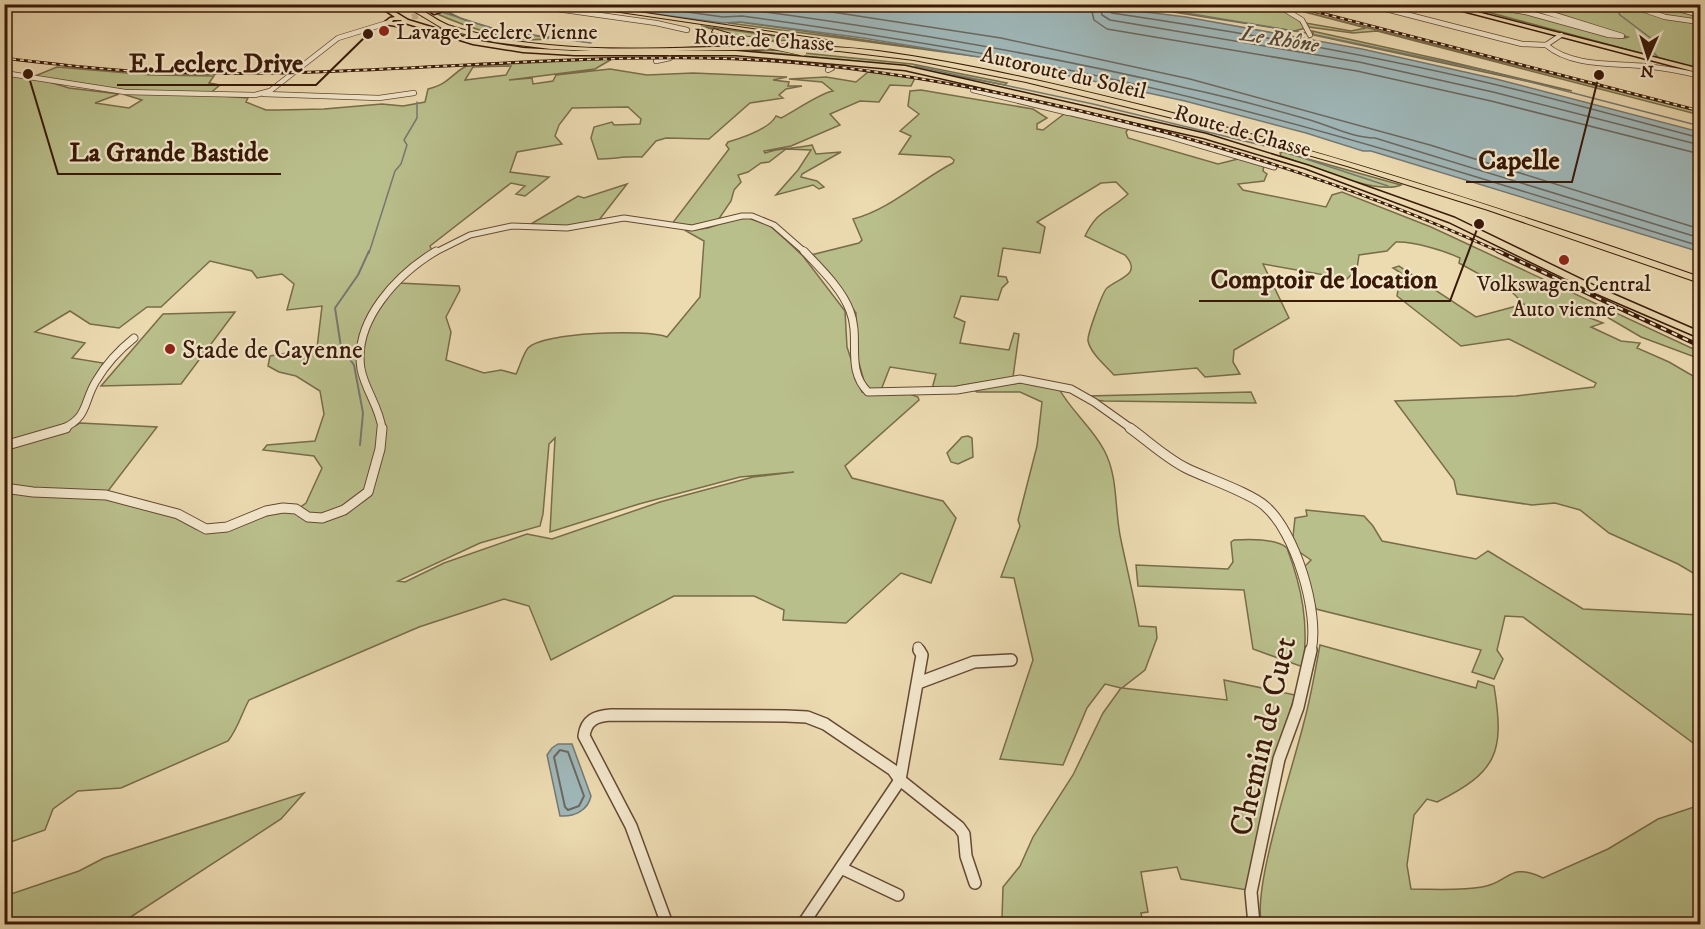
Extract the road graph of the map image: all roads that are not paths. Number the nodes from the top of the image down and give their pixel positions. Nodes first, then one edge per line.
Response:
1 (121, 4) edge
2 (378, 4) edge
3 (405, 4) edge
4 (414, 4) edge
5 (464, 4) edge
6 (522, 4) edge
7 (546, 4) edge
8 (569, 4) edge
9 (1276, 4) edge
10 (1438, 4) edge
11 (1474, 4) edge
12 (1520, 4) edge
13 (1572, 4) edge
14 (1596, 4) edge
15 (1627, 4) edge
16 (1662, 4) edge
17 (235, 5) edge
18 (447, 8) edge
19 (1386, 9) dead end
20 (388, 11) junction
21 (434, 12) tunnel mouth
22 (1701, 15) edge
23 (412, 17) tunnel mouth
24 (402, 21) junction
25 (390, 22) junction
26 (1701, 22) edge
27 (687, 30) dead end
28 (1310, 35) dead end
29 (1561, 35) junction
30 (1522, 44) junction
31 (1546, 45) junction
32 (872, 49) junction
33 (1555, 52) junction
34 (672, 56) junction
35 (656, 61) dead end
36 (676, 62) dead end
37 (977, 70) junction
38 (1701, 71) edge
39 (4, 73) edge
40 (1701, 76) edge
41 (973, 90) dead end
42 (264, 93) junction
43 (414, 93) dead end
44 (1021, 97) junction
45 (1274, 167) dead end
46 (1701, 274) edge
47 (1701, 280) edge
48 (1701, 335) edge
49 (134, 338) dead end
50 (4, 446) edge
51 (4, 488) edge
52 (918, 647) dead end
53 (1011, 660) dead end
54 (918, 682) junction
55 (900, 780) junction
56 (841, 868) junction
57 (975, 883) dead end
58 (898, 895) dead end
59 (667, 924) edge
60 (803, 924) edge
61 (1254, 924) edge

1 - 17 street
2 - 20 main road
3 - 37 highway, Autoroute du Soleil
4 - 32 highway, Autoroute du Soleil
5 - 18 main road
6 - 27 street
7 - 37 highway, bridge
8 - 32 highway
9 - 28 street
10 - 29 main road
11 - 12 street
13 - 14 street
15 - 26 street
16 - 22 street
18 - 21 main road
19 - 30 street
20 - 24 main road
20 - 25 main road
23 - 24 main road
24 - 25 main road
24 - 34 main road, Route de Chasse
25 - 42 street
29 - 31 street
29 - 38 main road
30 - 31 street
30 - 33 street
31 - 33 street
32 - 46 highway, Autoroute du Soleil
33 - 40 street
34 - 35 street
34 - 36 street
34 - 44 main road, Route de Chasse
37 - 47 highway, Autoroute du Soleil
39 - 42 street
41 - 44 street
42 - 43 street
44 - 45 street
44 - 48 main road, Route de Chasse
49 - 50 street
51 - 61 street, Chemin de Cuet
52 - 54 street
53 - 54 street
54 - 55 street
55 - 56 street
55 - 57 street
55 - 59 street
56 - 58 street
56 - 60 street

